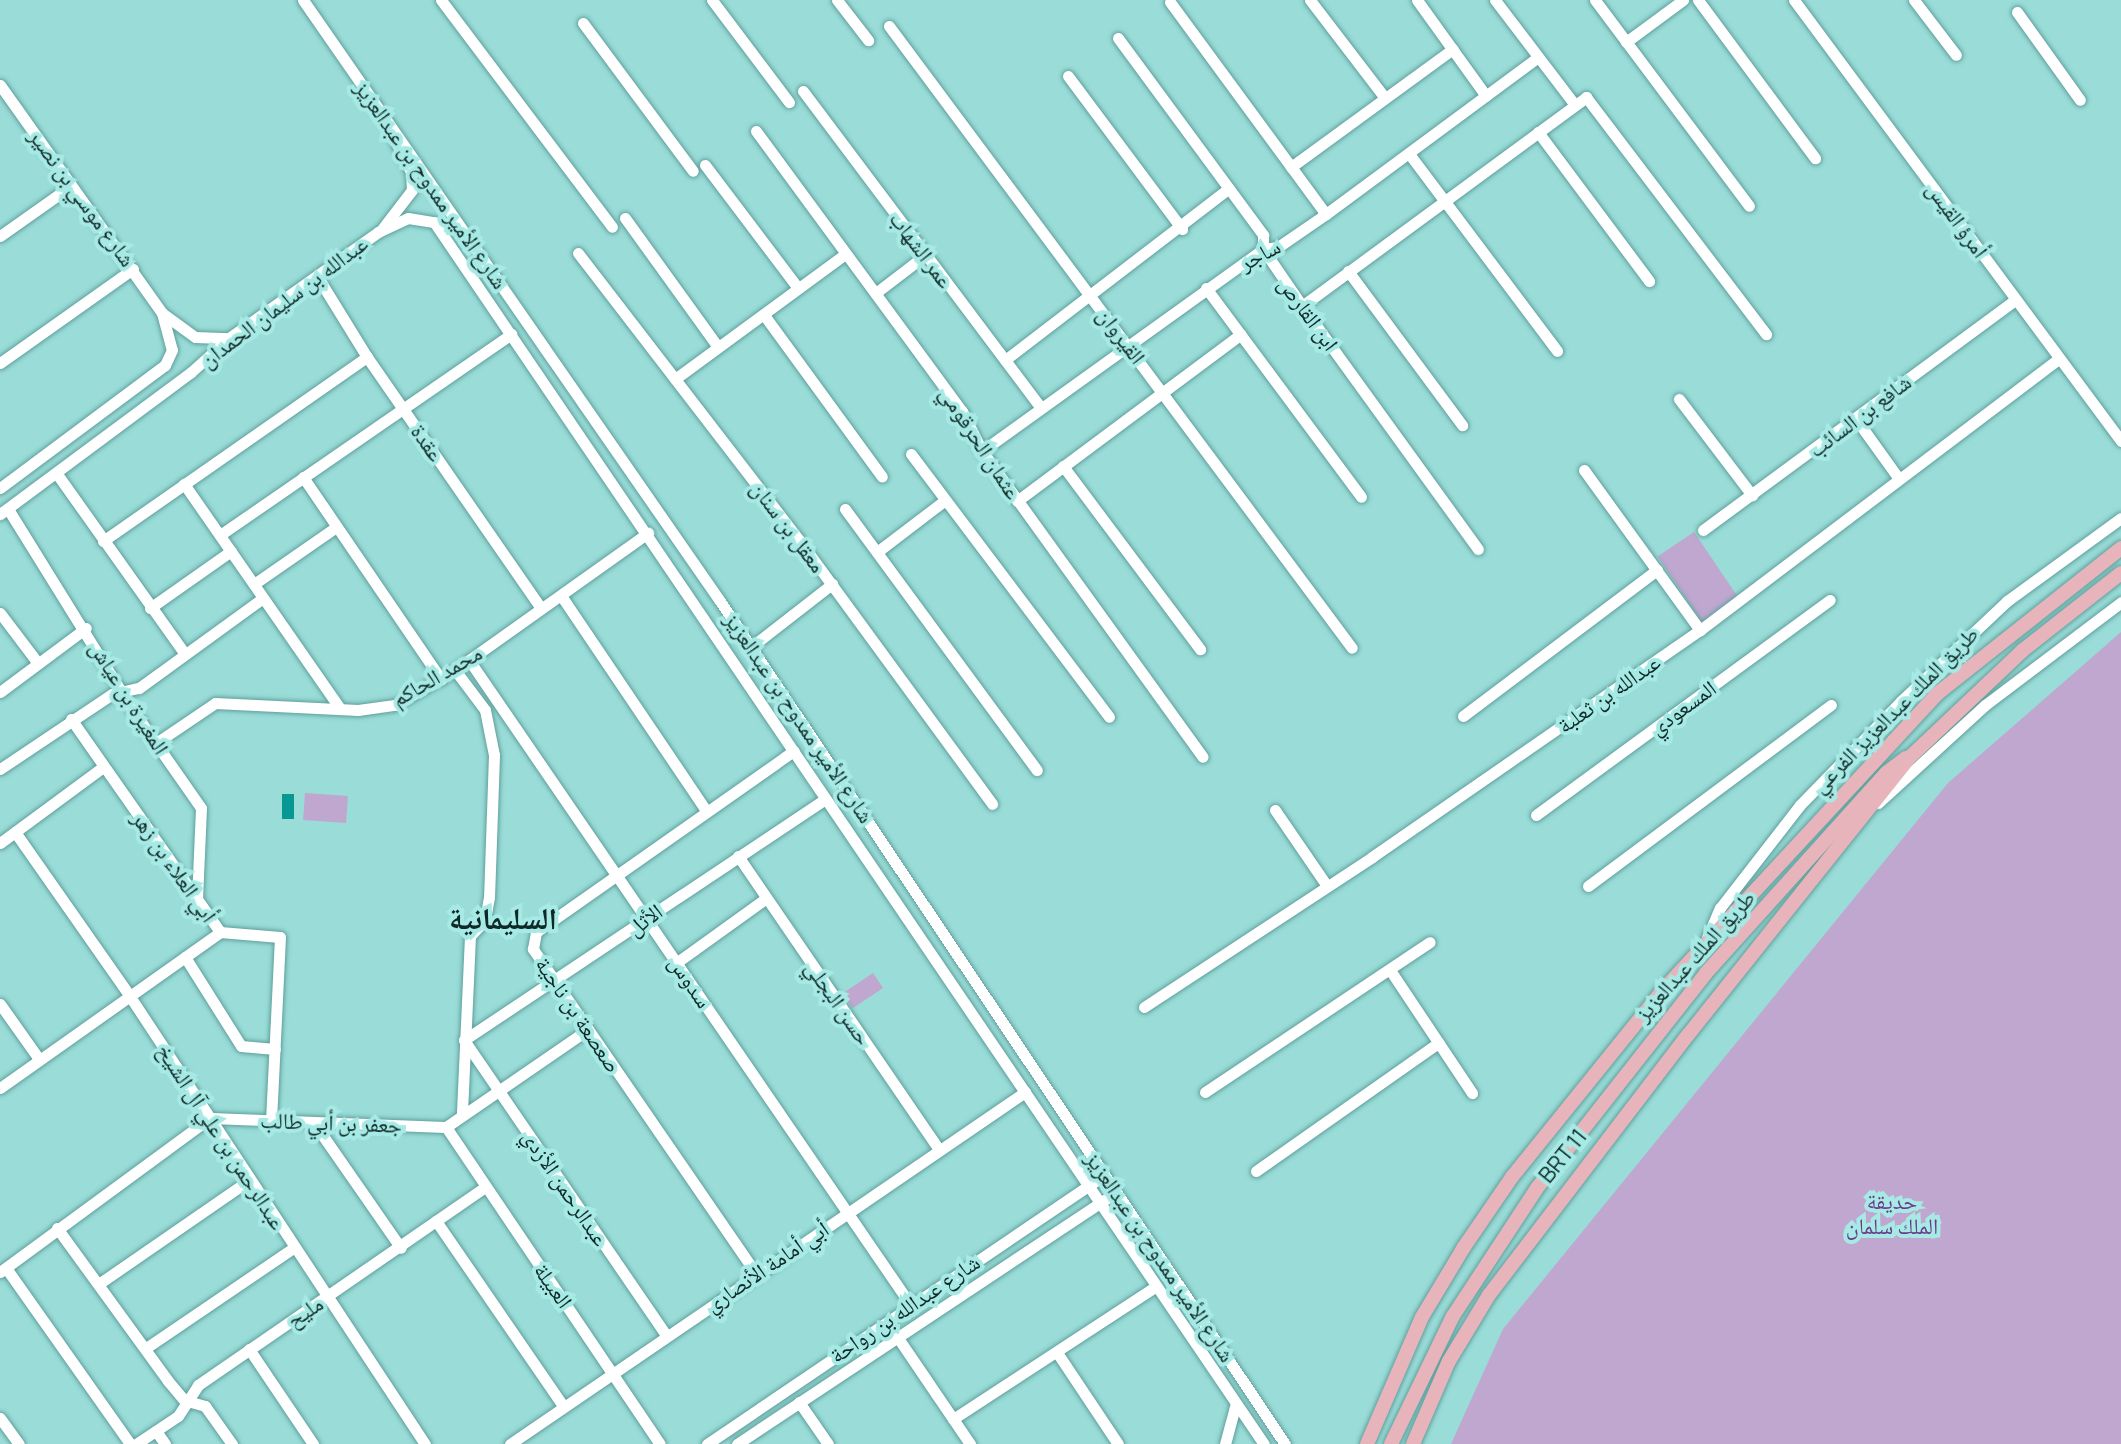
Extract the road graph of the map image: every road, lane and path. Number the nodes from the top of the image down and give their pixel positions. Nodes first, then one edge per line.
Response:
1 (303, 0) edge
2 (441, 0) edge
3 (712, 0) edge
4 (837, 0) edge
5 (1310, 0) edge
6 (1417, 0) edge
7 (1495, 0) edge
8 (1595, 0) edge
9 (1683, 0) edge
10 (1698, 0) edge
11 (1794, 0) edge
12 (1914, 0) edge
13 (1170, 2) edge
14 (2017, 12) dead end
15 (583, 23) dead end
16 (889, 26) dead end
17 (1118, 38) dead end
18 (868, 40) dead end
19 (1626, 42) junction
20 (1453, 49) junction
21 (1956, 55) dead end
22 (1537, 58) junction
23 (1068, 76) dead end
24 (0, 85) edge
25 (803, 91) dead end
26 (1486, 96) junction
27 (1385, 98) junction
28 (2080, 100) dead end
29 (789, 102) dead end
30 (1575, 105) junction
31 (388, 125) junction
32 (756, 131) dead end
33 (1538, 132) junction
34 (1410, 155) junction
35 (1815, 158) dead end
36 (705, 165) dead end
37 (1291, 167) junction
38 (693, 171) dead end
39 (71, 186) junction
40 (1229, 188) junction
41 (1444, 200) junction
42 (1749, 206) dead end
43 (1326, 214) junction
44 (625, 218) dead end
45 (612, 227) dead end
46 (1182, 229) junction
47 (378, 232) junction
48 (0, 236) edge
49 (1263, 249) junction
50 (578, 253) dead end
51 (845, 254) junction
52 (925, 255) junction
53 (133, 269) junction
54 (1348, 271) junction
55 (317, 276) junction
56 (1649, 281) dead end
57 (798, 288) junction
58 (1206, 288) junction
59 (877, 292) junction
60 (1091, 296) junction
61 (2015, 300) junction
62 (1302, 306) junction
63 (162, 313) junction
64 (764, 315) junction
65 (511, 334) junction
66 (1241, 334) junction
67 (1766, 334) dead end
68 (229, 338) junction
69 (1126, 343) junction
70 (718, 347) junction
71 (1557, 351) dead end
72 (367, 357) junction
73 (2059, 358) junction
74 (1005, 360) junction
75 (0, 363) edge
76 (675, 379) junction
77 (1163, 392) junction
78 (1679, 399) dead end
79 (1040, 407) junction
80 (402, 408) junction
81 (1856, 419) junction
82 (1462, 425) dead end
83 (2121, 441) edge
84 (982, 451) junction
85 (911, 454) dead end
86 (1063, 466) junction
87 (1584, 470) dead end
88 (57, 474) junction
89 (1897, 476) junction
90 (303, 477) junction
91 (882, 477) dead end
92 (184, 484) junction
93 (0, 488) edge
94 (1752, 495) junction
95 (1361, 497) dead end
96 (944, 501) junction
97 (1017, 501) junction
98 (845, 509) dead end
99 (4, 512) edge
100 (2121, 518) edge
101 (336, 527) junction
102 (1703, 530) dead end
103 (648, 533) junction
104 (220, 535) junction
105 (103, 541) junction
106 (2121, 548) edge
107 (1478, 549) dead end
108 (231, 551) junction
109 (877, 552) junction
110 (1657, 570) junction
111 (2121, 573) edge
112 (254, 584) junction
113 (832, 584) junction
114 (562, 597) junction
115 (263, 598) junction
116 (1830, 600) dead end
117 (2121, 602) edge
118 (540, 607) junction
119 (150, 608) junction
120 (0, 613) edge
121 (86, 628) junction
122 (1700, 630) junction
123 (751, 647) junction
124 (1352, 648) dead end
125 (1200, 649) dead end
126 (184, 653) junction
127 (469, 660) junction
128 (37, 662) junction
129 (455, 670) junction
130 (441, 679) junction
131 (125, 690) junction
132 (0, 692) edge
133 (1831, 705) dead end
134 (339, 707) junction
135 (1463, 716) dead end
136 (1109, 717) dead end
137 (71, 719) junction
138 (156, 743) junction
139 (794, 751) junction
140 (1911, 756) junction
141 (1203, 757) dead end
142 (103, 767) junction
143 (0, 769) edge
144 (1037, 770) dead end
145 (825, 799) junction
146 (1835, 800) junction
147 (1878, 803) junction
148 (992, 804) dead end
149 (1275, 810) dead end
150 (707, 812) junction
151 (1536, 815) dead end
152 (15, 832) junction
153 (0, 843) edge
154 (738, 856) junction
155 (617, 875) junction
156 (1327, 886) junction
157 (1588, 886) dead end
158 (1776, 894) junction
159 (765, 899) junction
160 (197, 900) junction
161 (646, 917) junction
162 (220, 932) junction
163 (1707, 938) junction
164 (1430, 942) dead end
165 (185, 957) junction
166 (676, 963) junction
167 (1390, 970) junction
168 (554, 982) junction
169 (129, 995) junction
170 (0, 1004) edge
171 (1144, 1007) dead end
172 (587, 1030) junction
173 (464, 1040) junction
174 (1438, 1043) junction
175 (275, 1049) junction
176 (39, 1059) junction
177 (0, 1088) edge
178 (498, 1090) junction
179 (1025, 1092) junction
180 (1205, 1092) dead end
181 (1472, 1093) dead end
182 (462, 1115) junction
183 (210, 1118) junction
184 (271, 1121) junction
185 (314, 1123) junction
186 (446, 1127) junction
187 (939, 1150) junction
188 (1256, 1171) dead end
189 (1105, 1175) junction
190 (248, 1181) junction
191 (485, 1187) junction
192 (1088, 1187) junction
193 (1116, 1192) junction
194 (1099, 1204) junction
195 (848, 1213) junction
196 (436, 1221) junction
197 (57, 1228) junction
198 (293, 1248) junction
199 (401, 1248) junction
200 (3, 1270) edge
201 (757, 1275) junction
202 (100, 1283) junction
203 (1155, 1287) junction
204 (328, 1297) junction
205 (910, 1304) junction
206 (666, 1335) junction
207 (896, 1335) junction
208 (146, 1348) junction
209 (249, 1349) junction
210 (1058, 1354) junction
211 (613, 1373) junction
212 (184, 1400) junction
213 (799, 1402) junction
214 (1236, 1403) junction
215 (563, 1406) junction
216 (0, 1418) edge
217 (953, 1419) junction
218 (156, 1431) junction
219 (19, 1444) edge
220 (130, 1444) edge
221 (136, 1444) edge
222 (165, 1444) edge
223 (232, 1444) edge
224 (313, 1444) edge
225 (425, 1444) edge
226 (510, 1444) edge
227 (660, 1444) edge
228 (707, 1444) edge
229 (737, 1444) edge
230 (828, 1444) edge
231 (970, 1444) edge
232 (1118, 1444) edge
233 (1225, 1444) edge
234 (1264, 1444) edge
235 (1285, 1444) edge
236 (1367, 1444) edge
237 (1391, 1444) edge
238 (1413, 1444) edge

1 - 31 street, شارع الأمير ممدوح بن عبدالعزيز
2 - 45 street
3 - 29 street
4 - 18 street
5 - 27 street
6 - 20 street
7 - 22 street
8 - 19 street
9 - 19 street
10 - 35 street
11 - 61 street, أمرؤ القيس
12 - 21 street
13 - 37 street
14 - 28 street
15 - 38 street
16 - 60 street, القيروان
17 - 40 street, ابن القارص
19 - 42 street
20 - 26 street
20 - 27 street
22 - 26 street, ساجر
22 - 30 street
23 - 46 street
24 - 39 street, شارع موسي بن نصير
25 - 52 street, عمر الشهاب
26 - 34 street, ساجر
27 - 37 street
30 - 33 street
30 - 67 street
31 - 47 street
31 - 123 street, شارع الأمير ممدوح بن عبدالعزيز
32 - 51 street, عثمان الحرقومي
33 - 41 street
33 - 56 street
34 - 41 street
34 - 43 street, ساجر
36 - 57 street
37 - 43 street
39 - 48 street
39 - 53 street, شارع موسي بن نصير
40 - 46 street
40 - 49 street, ابن القارص
41 - 54 street
41 - 71 street
43 - 49 street, ساجر
44 - 70 street
46 - 60 street
47 - 55 street, عبدالله بن سليمان الحمدان
47 - 65 street, شارع الأمير ممدوح بن عبدالعزيز
49 - 58 street, ساجر
49 - 62 street, ابن القارص
50 - 76 street, معقل بن سنان
51 - 57 street
51 - 59 street, عثمان الحرقومي
52 - 59 street
52 - 74 street, عمر الشهاب
53 - 63 street, شارع موسي بن نصير
53 - 75 street
54 - 62 street
54 - 82 street
55 - 68 street, عبدالله بن سليمان الحمدان
55 - 72 street, عقدة
57 - 64 street
58 - 66 street
58 - 69 street, ساجر
59 - 84 street, عثمان الحرقومي
60 - 69 street, القيروان
60 - 74 street
61 - 73 street, أمرؤ القيس
61 - 81 street, شافع بن السائب
62 - 107 street, ابن القارص
63 - 68 street
63 - 93 street, عبدالله بن سليمان الحمدان
64 - 70 street
64 - 91 street
65 - 80 street
65 - 103 street, شارع الأمير ممدوح بن عبدالعزيز
66 - 77 street
66 - 95 street
68 - 88 street, عبدالله بن سليمان الحمدان
69 - 77 street, القيروان
69 - 79 street, ساجر
70 - 76 street
72 - 80 street, عقدة
72 - 92 street
73 - 83 street, أمرؤ القيس
73 - 89 street, عبدالله بن ثعلبة
74 - 79 street, عمر الشهاب
76 - 113 street, معقل بن سنان
77 - 86 street
77 - 124 street, القيروان
78 - 94 street
79 - 84 street, ساجر
80 - 90 street
80 - 118 street, عقدة
81 - 89 street
81 - 94 street, شافع بن السائب
84 - 97 street, عثمان الحرقومي
85 - 96 street
86 - 97 street
86 - 125 street
87 - 110 street
88 - 99 street, عبدالله بن سليمان الحمدان
88 - 105 street
89 - 122 street, عبدالله بن ثعلبة
90 - 101 street
90 - 104 street
92 - 104 street
92 - 105 street
94 - 102 street, شافع بن السائب
96 - 109 street
96 - 136 street
97 - 141 street, عثمان الحرقومي
98 - 109 street
99 - 121 street, المغيرة بن عياش
100 - 163 street, طريق الملك عبدالعزيز الفرعي
101 - 112 street
101 - 130 street
103 - 114 street, محمد الحاكم
103 - 139 street, شارع الأمير ممدوح بن عبدالعزيز
104 - 108 street
105 - 119 street
106 - 146 main road, طريق الملك عبدالعزيز
108 - 112 street
108 - 119 street
109 - 144 street
110 - 122 street
110 - 135 street
111 - 140 main road, طريق الملك عبدالعزيز
112 - 115 street
113 - 123 street
113 - 148 street, معقل بن سنان
114 - 118 street, محمد الحاكم
114 - 150 street
115 - 126 street
115 - 134 street
116 - 151 street, المسعودي
117 - 147 street
118 - 127 street, محمد الحاكم
119 - 126 street
120 - 128 street
121 - 128 street
121 - 131 street, المغيرة بن عياش
122 - 156 street, عبدالله بن ثعلبة
123 - 189 street, شارع الأمير ممدوح بن عبدالعزيز
126 - 131 street
127 - 129 street, محمد الحاكم
127 - 155 street, سدوس
128 - 132 street
129 - 130 street, محمد الحاكم
129 - 173 street
130 - 134 street, محمد الحاكم
131 - 137 street
131 - 138 street, المغيرة بن عياش
133 - 157 street
134 - 138 street, محمد الحاكم
137 - 142 street, أبي العلاء بن زهر
137 - 143 street
138 - 160 street, المغيرة بن عياش
139 - 145 street, شارع الأمير ممدوح بن عبدالعزيز
139 - 150 street, صعصعة بن ناجية
140 - 147 main road, طريق الملك عبدالعزيز
140 - 158 main road, BRT 11
142 - 152 street
142 - 160 street, أبي العلاء بن زهر
145 - 154 street, الأثل
145 - 179 street, شارع الأمير ممدوح بن عبدالعزيز
146 - 158 main road, BRT 11
146 - 163 main road, طريق الملك عبدالعزيز
147 - 238 main road, طريق الملك عبدالعزيز
149 - 156 street
150 - 155 street, صعصعة بن ناجية
152 - 153 street
152 - 169 street, عبدالرحمن بن علي آل الشيخ
154 - 159 street, حسن البجلي
154 - 161 street, الأثل
155 - 161 street, سدوس
155 - 168 street, صعصعة بن ناجية
156 - 171 street, عبدالله بن ثعلبة
158 - 237 main road, BRT 11
159 - 166 street
159 - 187 street, حسن البجلي
160 - 162 street, أبي العلاء بن زهر
161 - 166 street, سدوس
161 - 168 street, الأثل
162 - 165 street
162 - 175 street, أبي العلاء بن زهر
163 - 236 main road, طريق الملك عبدالعزيز
164 - 167 street
165 - 169 street
165 - 175 street
166 - 195 street, سدوس
167 - 174 street
167 - 180 street
168 - 172 street, صعصعة بن ناجية
168 - 173 street, الأثل
169 - 176 street
169 - 183 street, عبدالرحمن بن علي آل الشيخ
170 - 176 street
172 - 178 street
172 - 201 street, صعصعة بن ناجية
173 - 178 street, عبدالرحمن الأزدي
173 - 182 street
174 - 181 street
174 - 188 street
175 - 184 street, أبي العلاء بن زهر
176 - 177 street
178 - 182 street
178 - 206 street, عبدالرحمن الأزدي
179 - 187 street, أبي أمامة الأنصاري
179 - 192 street, شارع الأمير ممدوح بن عبدالعزيز
182 - 186 street
183 - 184 street, جعفر بن أبي طالب
183 - 190 street, عبدالرحمن بن علي آل الشيخ
183 - 197 street
184 - 185 street, جعفر بن أبي طالب
185 - 186 street, جعفر بن أبي طالب
185 - 199 street
186 - 191 street, العبيلة
187 - 195 street, أبي أمامة الأنصاري
189 - 192 street, شارع عبدالله بن رواحة
189 - 193 street, شارع الأمير ممدوح بن عبدالعزيز
190 - 198 street, عبدالرحمن بن علي آل الشيخ
190 - 202 street
191 - 196 street, مليح
191 - 211 street, العبيلة
192 - 194 street, شارع الأمير ممدوح بن عبدالعزيز
192 - 205 street, شارع عبدالله بن رواحة
193 - 194 street, شارع عبدالله بن رواحة
193 - 235 street, شارع الأمير ممدوح بن عبدالعزيز
194 - 203 street, شارع الأمير ممدوح بن عبدالعزيز
194 - 207 street, شارع عبدالله بن رواحة
195 - 201 street, أبي أمامة الأنصاري
195 - 205 street, سدوس
196 - 199 street, مليح
196 - 215 street
197 - 200 street
197 - 202 street
198 - 204 street, عبدالرحمن بن علي آل الشيخ
198 - 208 street
199 - 204 street, مليح
200 - 220 street
201 - 206 street, أبي أمامة الأنصاري
202 - 208 street
203 - 210 street
203 - 214 street, شارع الأمير ممدوح بن عبدالعزيز
204 - 209 street, مليح
204 - 225 street, عبدالرحمن بن علي آل الشيخ
205 - 228 street, شارع عبدالله بن رواحة
206 - 211 street, أبي أمامة الأنصاري
207 - 213 street, شارع عبدالله بن رواحة
207 - 217 street
208 - 212 street
209 - 212 street, مليح
209 - 224 street
210 - 217 street
210 - 232 street
211 - 215 street, أبي أمامة الأنصاري
211 - 227 street, العبيلة
212 - 218 street, مليح
212 - 223 street
213 - 229 street, شارع عبدالله بن رواحة
213 - 230 street
214 - 233 street
214 - 234 street, شارع الأمير ممدوح بن عبدالعزيز
215 - 226 street, أبي أمامة الأنصاري
216 - 219 street
217 - 231 street
218 - 221 street, مليح
218 - 222 street

